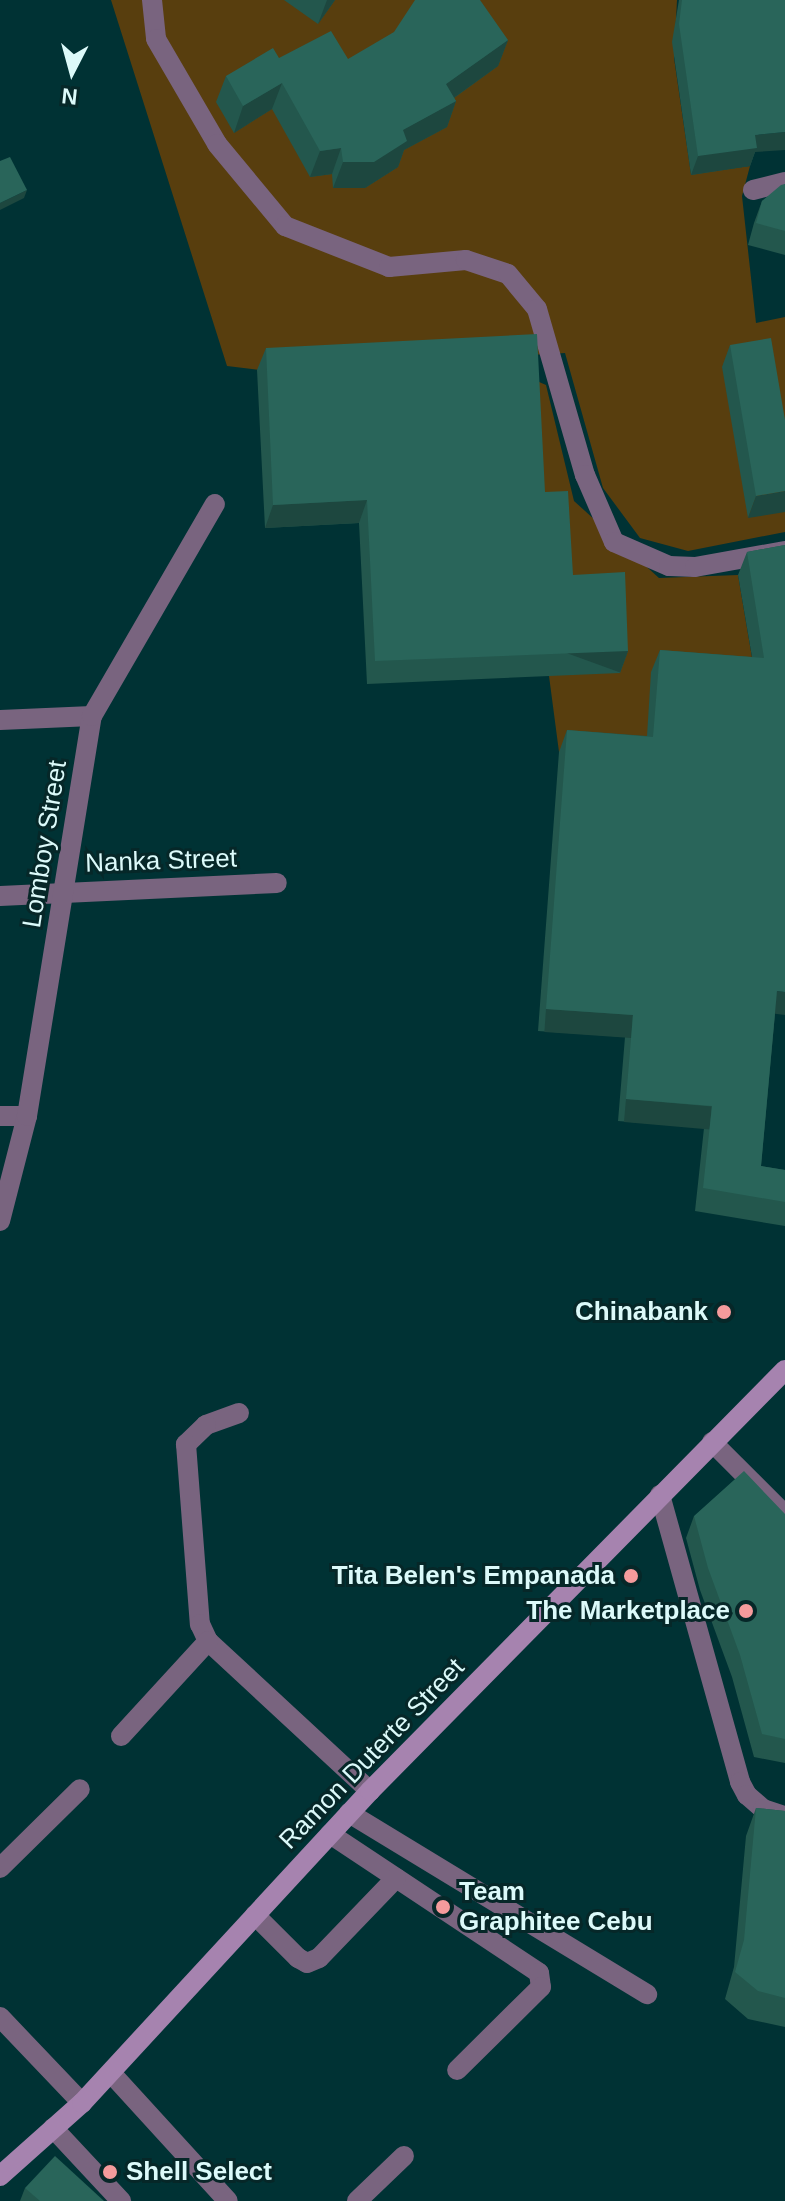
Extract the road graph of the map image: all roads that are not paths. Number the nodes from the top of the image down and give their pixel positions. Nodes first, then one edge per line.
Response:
1 (152, 0) edge
2 (785, 182) edge
3 (753, 190) dead end
4 (215, 504) dead end
5 (785, 551) edge
6 (92, 716) junction
7 (0, 720) edge
8 (277, 883) dead end
9 (63, 891) junction
10 (0, 896) edge
11 (0, 1116) edge
12 (27, 1116) junction
13 (0, 1221) edge
14 (785, 1370) edge
15 (239, 1413) dead end
16 (712, 1442) junction
17 (660, 1495) junction
18 (785, 1515) edge
19 (208, 1641) junction
20 (121, 1736) dead end
21 (80, 1789) dead end
22 (370, 1791) junction
23 (349, 1813) junction
24 (785, 1816) edge
25 (330, 1834) junction
26 (0, 1868) edge
27 (396, 1878) junction
28 (255, 1915) junction
29 (647, 1994) dead end
30 (0, 2017) edge
31 (457, 2070) dead end
32 (111, 2073) junction
33 (82, 2103) junction
34 (53, 2128) junction
35 (404, 2156) dead end
36 (0, 2176) edge
37 (121, 2201) edge
38 (228, 2201) edge
39 (357, 2201) edge

1 - 5 street
2 - 3 street
4 - 6 street, Lomboy Street
6 - 7 street
6 - 9 street, Lomboy Street
8 - 9 street, Nanka Street
9 - 10 street, Nanka Street
9 - 12 street, Lomboy Street
11 - 12 street
12 - 13 street, Lomboy Street
14 - 16 main road, Ramon Duterte Street
15 - 19 street
16 - 17 main road, Ramon Duterte Street
16 - 18 street
17 - 22 main road, Ramon Duterte Street
17 - 24 street
19 - 20 street
19 - 22 street
21 - 26 street
22 - 23 main road, Ramon Duterte Street
23 - 25 main road, Ramon Duterte Street
23 - 29 street
25 - 27 street
25 - 28 main road, Ramon Duterte Street
27 - 28 street
27 - 31 street
28 - 32 main road, Ramon Duterte Street
30 - 33 street
32 - 33 main road, Ramon Duterte Street
32 - 38 street
33 - 34 main road, Ramon Duterte Street
34 - 36 main road, Ramon Duterte Street
34 - 37 street
35 - 39 street

